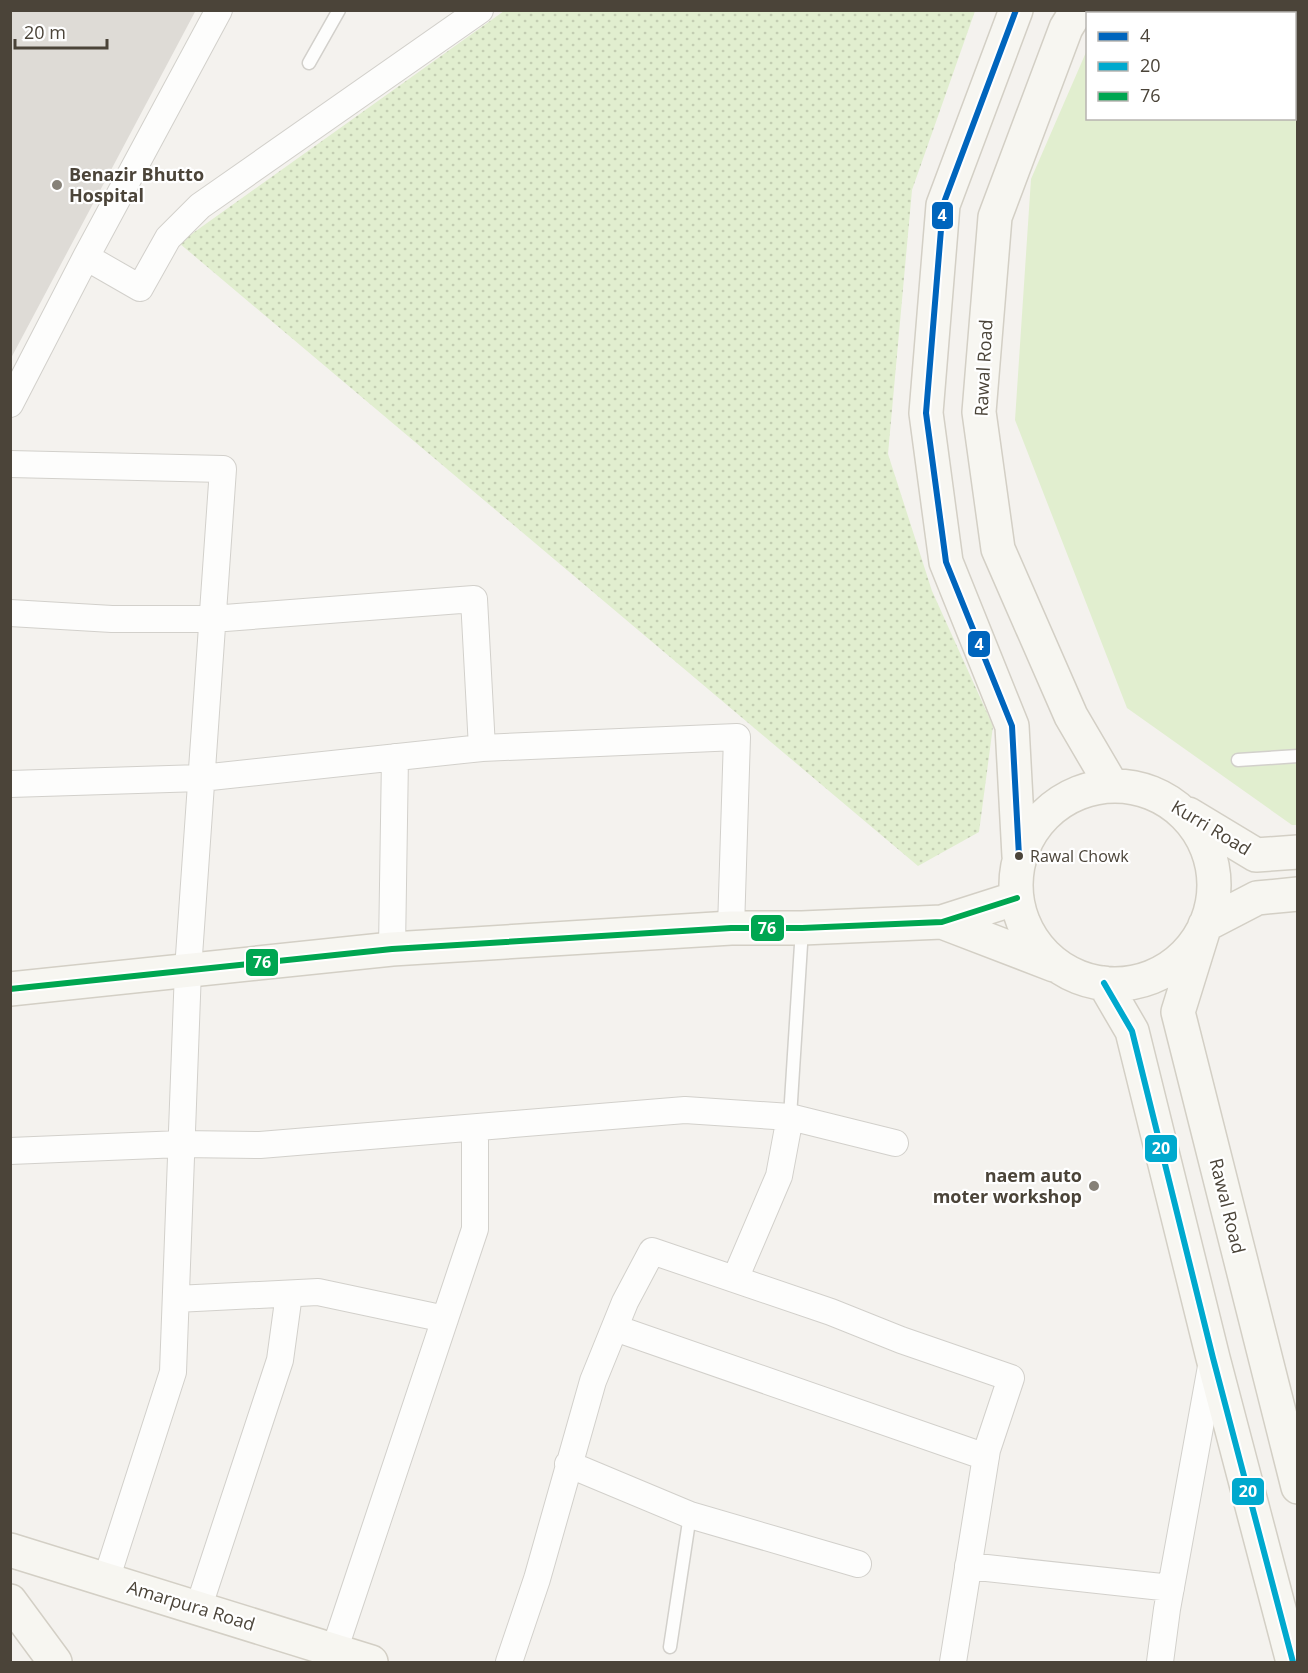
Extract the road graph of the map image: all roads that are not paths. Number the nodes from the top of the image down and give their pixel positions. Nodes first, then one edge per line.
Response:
1 (219, 10) edge
2 (339, 10) edge
3 (480, 10) edge
4 (1016, 10) edge
5 (1077, 10) edge
6 (309, 63) dead end
7 (86, 257) junction
8 (10, 404) edge
9 (10, 464) edge
10 (10, 613) edge
11 (212, 619) junction
12 (482, 748) junction
13 (1298, 756) edge
14 (395, 757) junction
15 (1238, 760) dead end
16 (201, 778) junction
17 (10, 784) edge
18 (1112, 786) junction
19 (1160, 797) junction
20 (1298, 852) edge
21 (1019, 856) junction
22 (1298, 894) edge
23 (1017, 898) junction
24 (942, 922) junction
25 (1205, 925) junction
26 (731, 928) junction
27 (802, 928) junction
28 (392, 949) junction
29 (1058, 966) junction
30 (188, 970) junction
31 (1104, 983) junction
32 (10, 989) edge
33 (790, 1117) junction
34 (475, 1128) junction
35 (895, 1143) dead end
36 (182, 1144) junction
37 (10, 1151) edge
38 (735, 1279) junction
39 (289, 1294) junction
40 (176, 1299) junction
41 (445, 1319) junction
42 (615, 1328) junction
43 (1213, 1358) junction
44 (986, 1457) junction
45 (568, 1464) junction
46 (1298, 1487) edge
47 (690, 1515) junction
48 (10, 1550) edge
49 (858, 1564) dead end
50 (968, 1566) junction
51 (106, 1580) junction
52 (1171, 1588) junction
53 (10, 1601) edge
54 (198, 1609) junction
55 (670, 1647) dead end
56 (334, 1651) junction
57 (55, 1662) edge
58 (371, 1662) edge
59 (509, 1662) edge
60 (952, 1662) edge
61 (1160, 1662) edge
62 (1293, 1662) edge

1 - 7 street
2 - 6 lane
3 - 7 street
4 - 21 main road
5 - 18 main road, Rawal Road
7 - 8 street
9 - 11 street
10 - 11 street
11 - 12 street
11 - 16 street
12 - 14 street
12 - 26 street
13 - 15 lane
14 - 16 street
14 - 28 street
16 - 17 street
16 - 30 street
18 - 19 main road
18 - 21 main road
19 - 20 main road, Kurri Road
19 - 25 main road
21 - 23 main road
22 - 25 main road
23 - 24 main road
23 - 29 main road
24 - 27 main road
24 - 29 main road
25 - 31 main road
25 - 46 main road, Rawal Road
26 - 27 main road
26 - 28 main road
27 - 33 lane
28 - 30 main road
29 - 31 main road
30 - 32 main road
30 - 36 street
31 - 43 main road
33 - 34 street
33 - 35 street
33 - 38 street
34 - 36 street
34 - 41 street
36 - 37 street
36 - 40 street
38 - 42 street
38 - 44 street
39 - 40 street
39 - 41 street
39 - 54 street
40 - 51 street
41 - 56 street
42 - 44 street
42 - 45 street
43 - 52 street
43 - 62 main road
44 - 50 street
45 - 47 street
45 - 59 street
47 - 49 street
47 - 55 lane
48 - 51 main road, Amarpura Road
50 - 52 street
50 - 60 street
51 - 54 main road, Amarpura Road
52 - 61 street
53 - 57 main road
54 - 56 main road, Amarpura Road
56 - 58 main road, Amarpura Road

